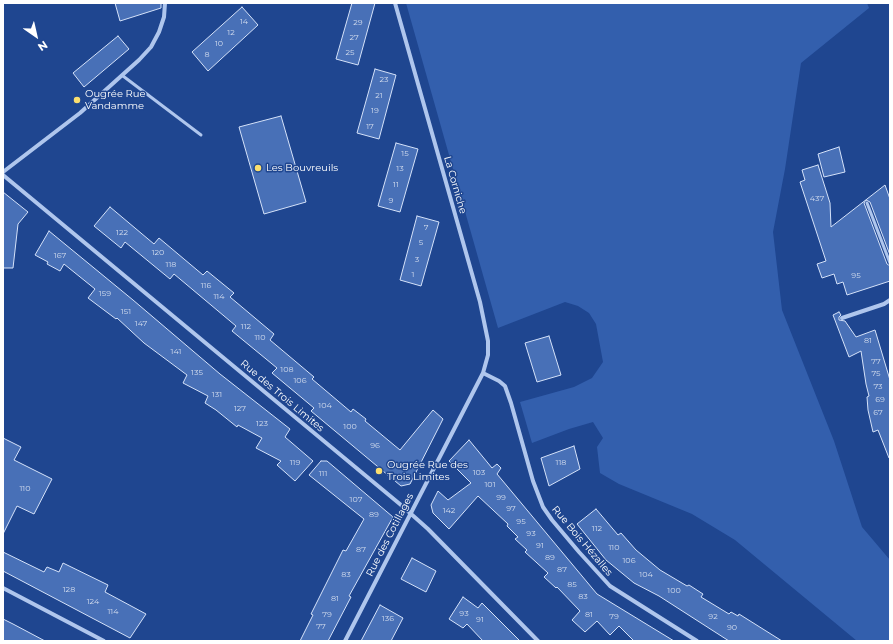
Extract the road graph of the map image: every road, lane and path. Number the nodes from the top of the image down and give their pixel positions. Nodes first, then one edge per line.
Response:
1 (165, 3) edge
2 (395, 3) edge
3 (123, 76) junction
4 (201, 135) dead end
5 (3, 174) edge
6 (867, 203) dead end
7 (890, 263) edge
8 (890, 300) edge
9 (842, 318) dead end
10 (483, 373) junction
11 (410, 513) junction
12 (3, 588) edge
13 (104, 641) edge
14 (345, 641) edge
15 (538, 641) edge
16 (698, 641) edge

1 - 3 street
2 - 10 street, La Corniche
3 - 4 lane
3 - 5 street
5 - 11 street, Rue des Trois Limites
6 - 7 lane
8 - 9 street
10 - 11 street, Rue des Cotillages
10 - 16 street, Rue Bois Hézalles
11 - 14 street, Rue des Cotillages
11 - 15 street, Rue des Trois Limites
12 - 13 street

